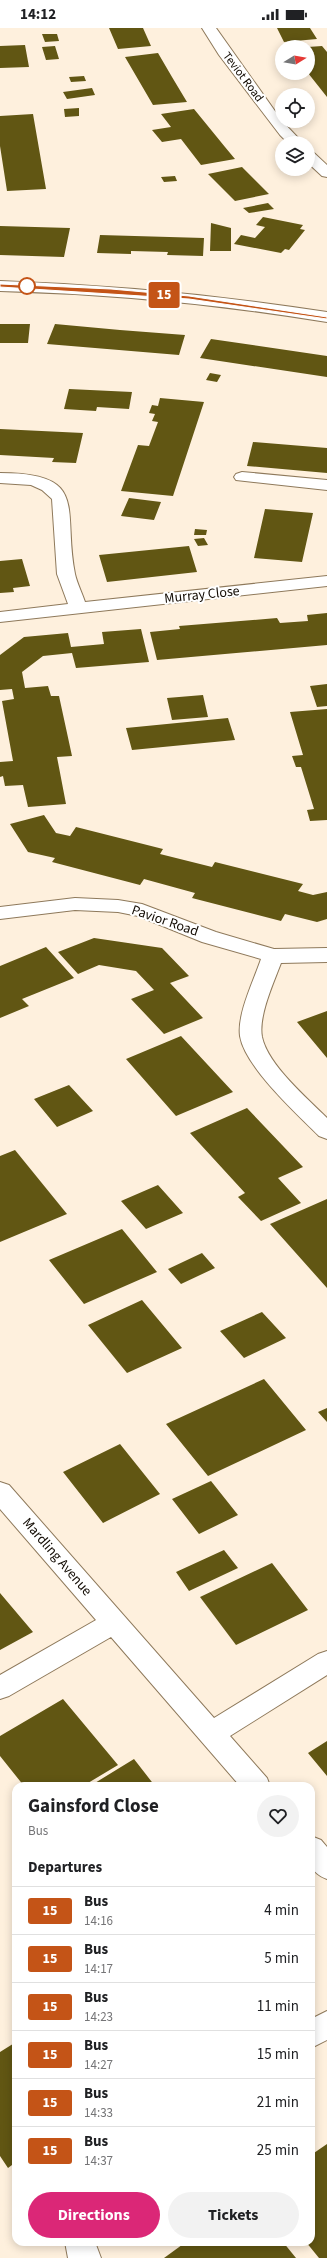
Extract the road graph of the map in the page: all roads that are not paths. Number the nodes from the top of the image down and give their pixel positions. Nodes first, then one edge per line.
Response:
1 (209, 28) edge
2 (289, 136) edge
3 (315, 162) edge
4 (327, 173) edge
5 (0, 286) edge
6 (327, 317) edge
7 (242, 477) dead end
8 (0, 478) edge
9 (327, 485) edge
10 (327, 581) edge
11 (78, 608) junction
12 (0, 617) edge
13 (3, 907) edge
14 (327, 955) edge
15 (273, 956) junction
16 (327, 1131) edge
17 (0, 1492) edge
18 (114, 1622) junction
19 (327, 1662) edge
20 (0, 1688) edge
21 (211, 1734) junction
22 (253, 1782) edge
23 (315, 1853) edge
24 (327, 1867) edge
25 (327, 2024) edge
26 (315, 2032) edge
27 (80, 2246) edge
28 (86, 2258) edge

1 - 2 street, Teviot Road
3 - 4 street
5 - 6 street
7 - 9 lane
8 - 11 street
10 - 11 street, Murray Close
11 - 12 street, Murray Close
13 - 15 street, Pavior Road
14 - 15 street, Pavior Road
15 - 16 street
17 - 18 street, Mardling Avenue
18 - 20 street
18 - 21 street, Mardling Avenue
19 - 21 street
21 - 22 street, Mardling Avenue
23 - 24 street
25 - 26 street
27 - 28 street

